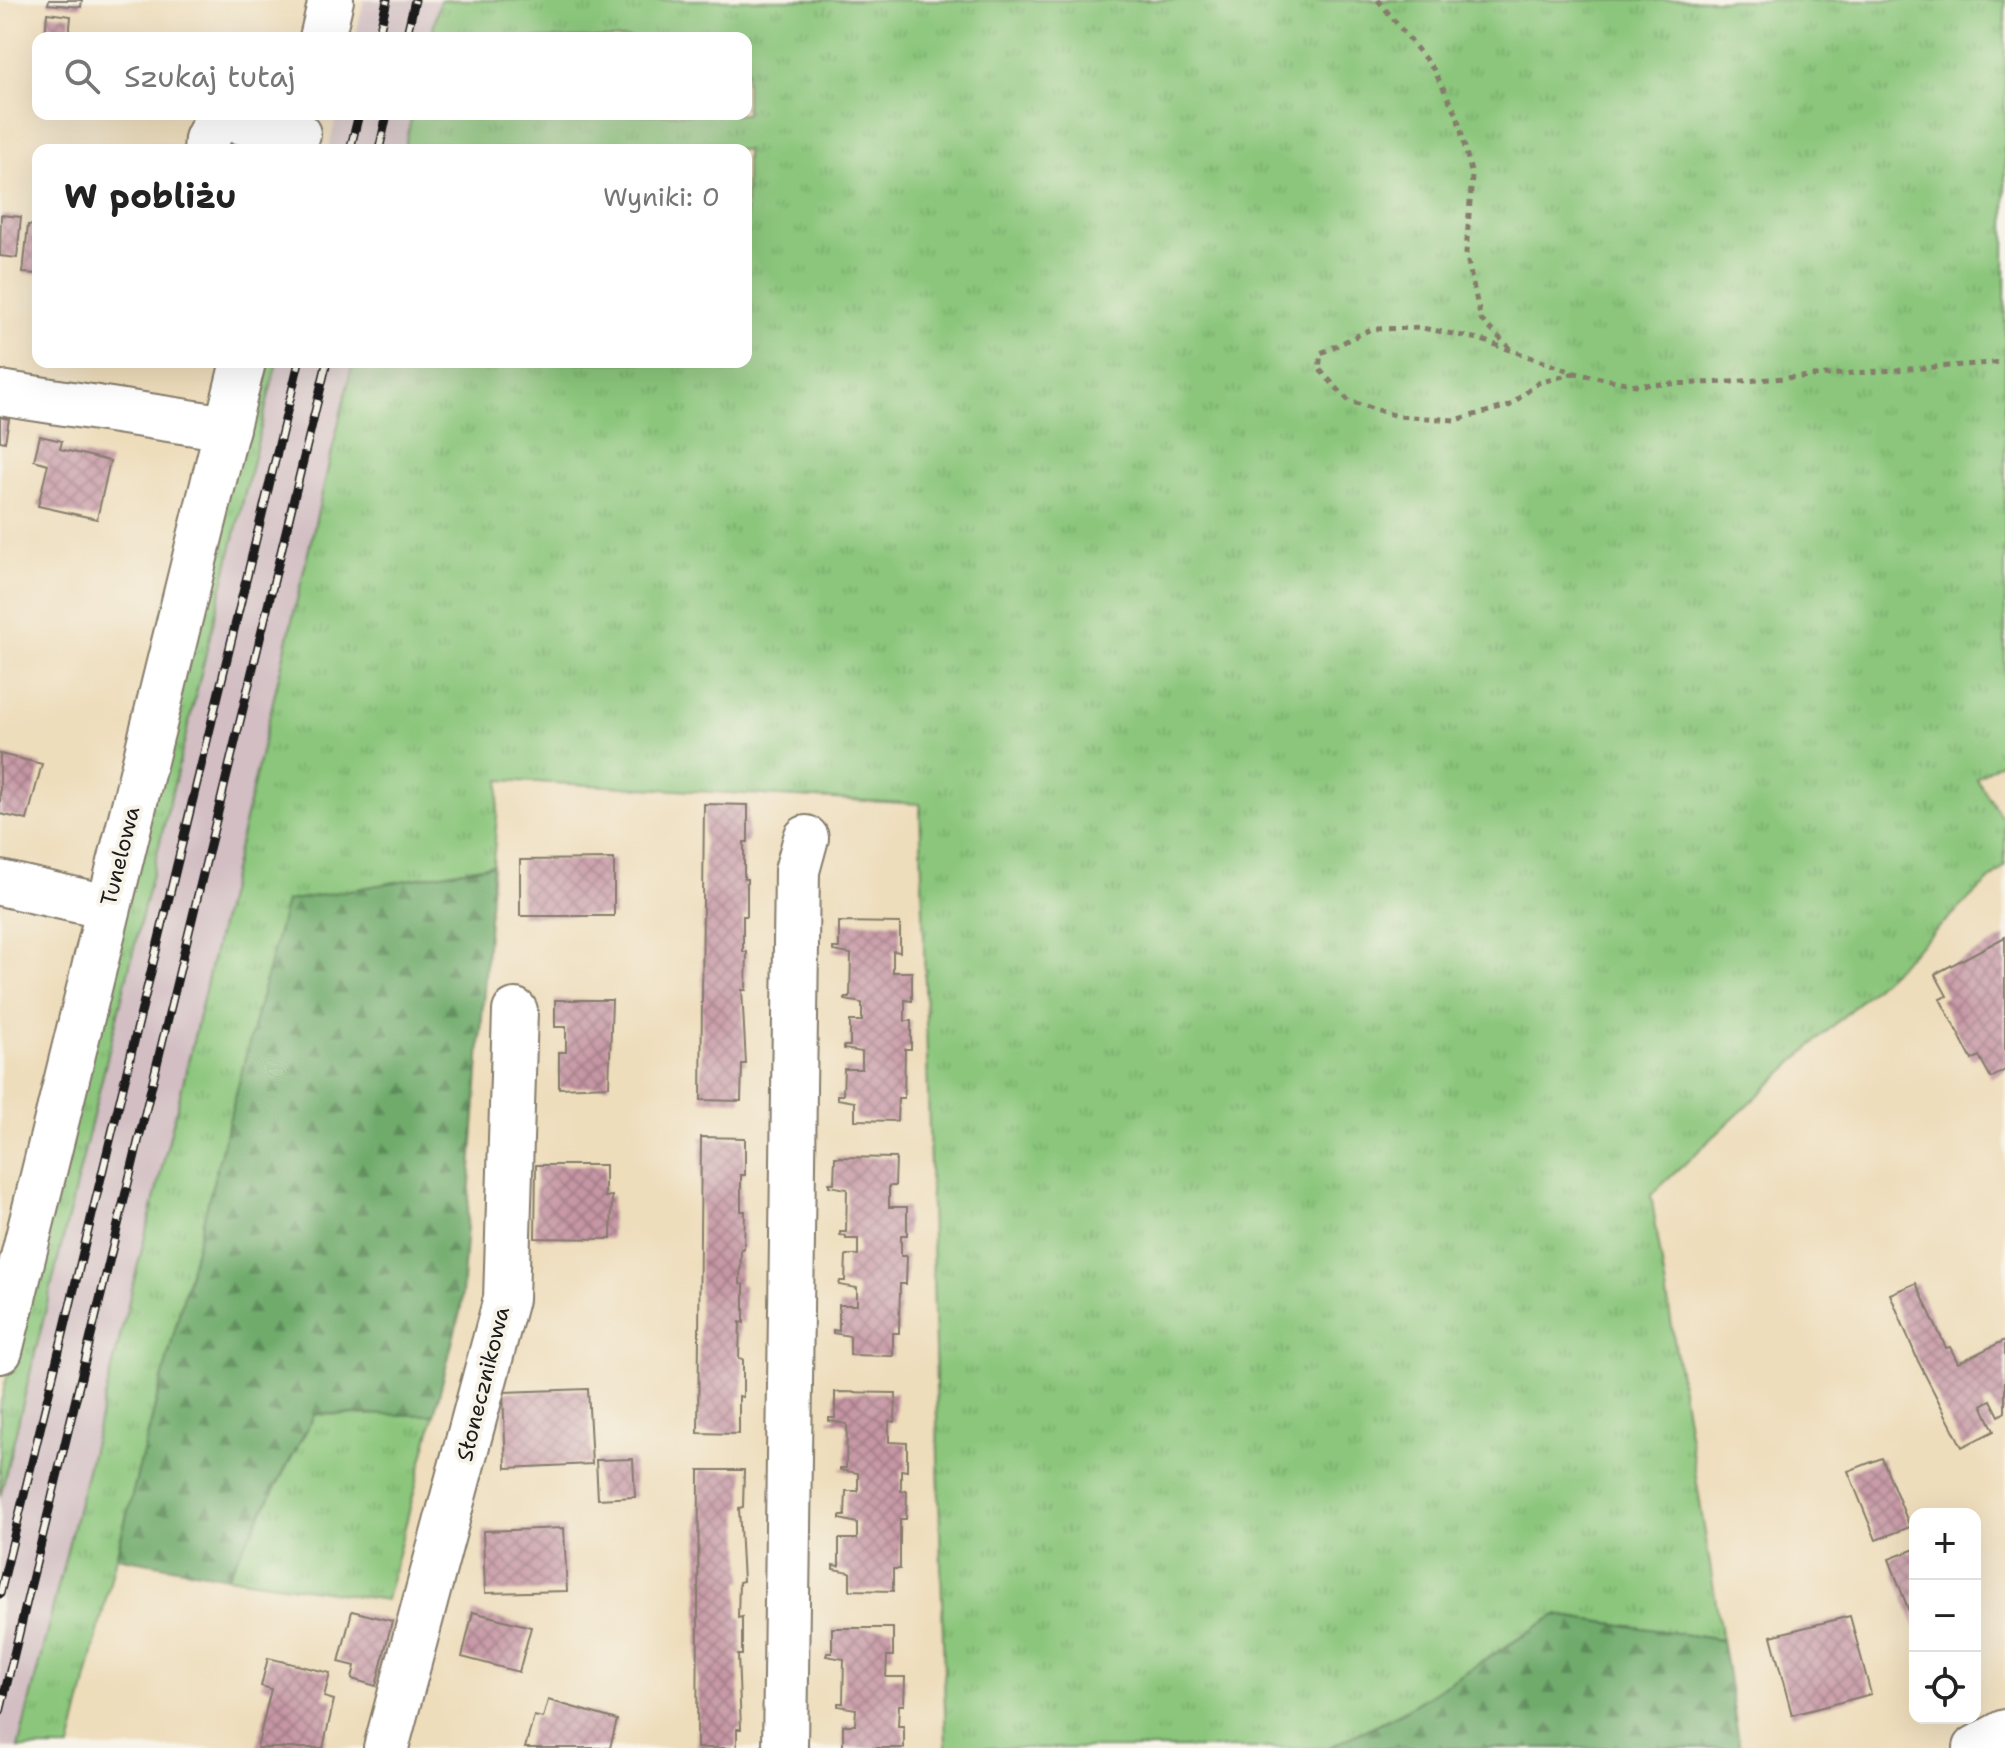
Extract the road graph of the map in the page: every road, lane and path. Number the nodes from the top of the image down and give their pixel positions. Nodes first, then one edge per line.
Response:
1 (331, 0) edge
2 (1378, 0) edge
3 (323, 32) edge
4 (222, 120) edge
5 (233, 120) edge
6 (298, 133) edge
7 (207, 144) edge
8 (1513, 351) junction
9 (2005, 362) edge
10 (242, 368) edge
11 (1575, 373) junction
12 (0, 393) edge
13 (227, 428) junction
14 (806, 838) dead end
15 (0, 883) edge
16 (107, 907) junction
17 (515, 1011) dead end
18 (0, 1351) edge
19 (2005, 1732) edge
20 (386, 1748) edge
21 (785, 1748) edge
22 (1976, 1748) edge

1 - 3 street
2 - 8 path
4 - 7 street
5 - 6 street
8 - 11 path
8 - 11 path
9 - 11 path
10 - 13 street, Tunelowa
12 - 13 street
13 - 16 street, Tunelowa
14 - 21 street
15 - 16 street
16 - 18 street, Tunelowa
17 - 20 street, Słonecznikowa
19 - 22 street

